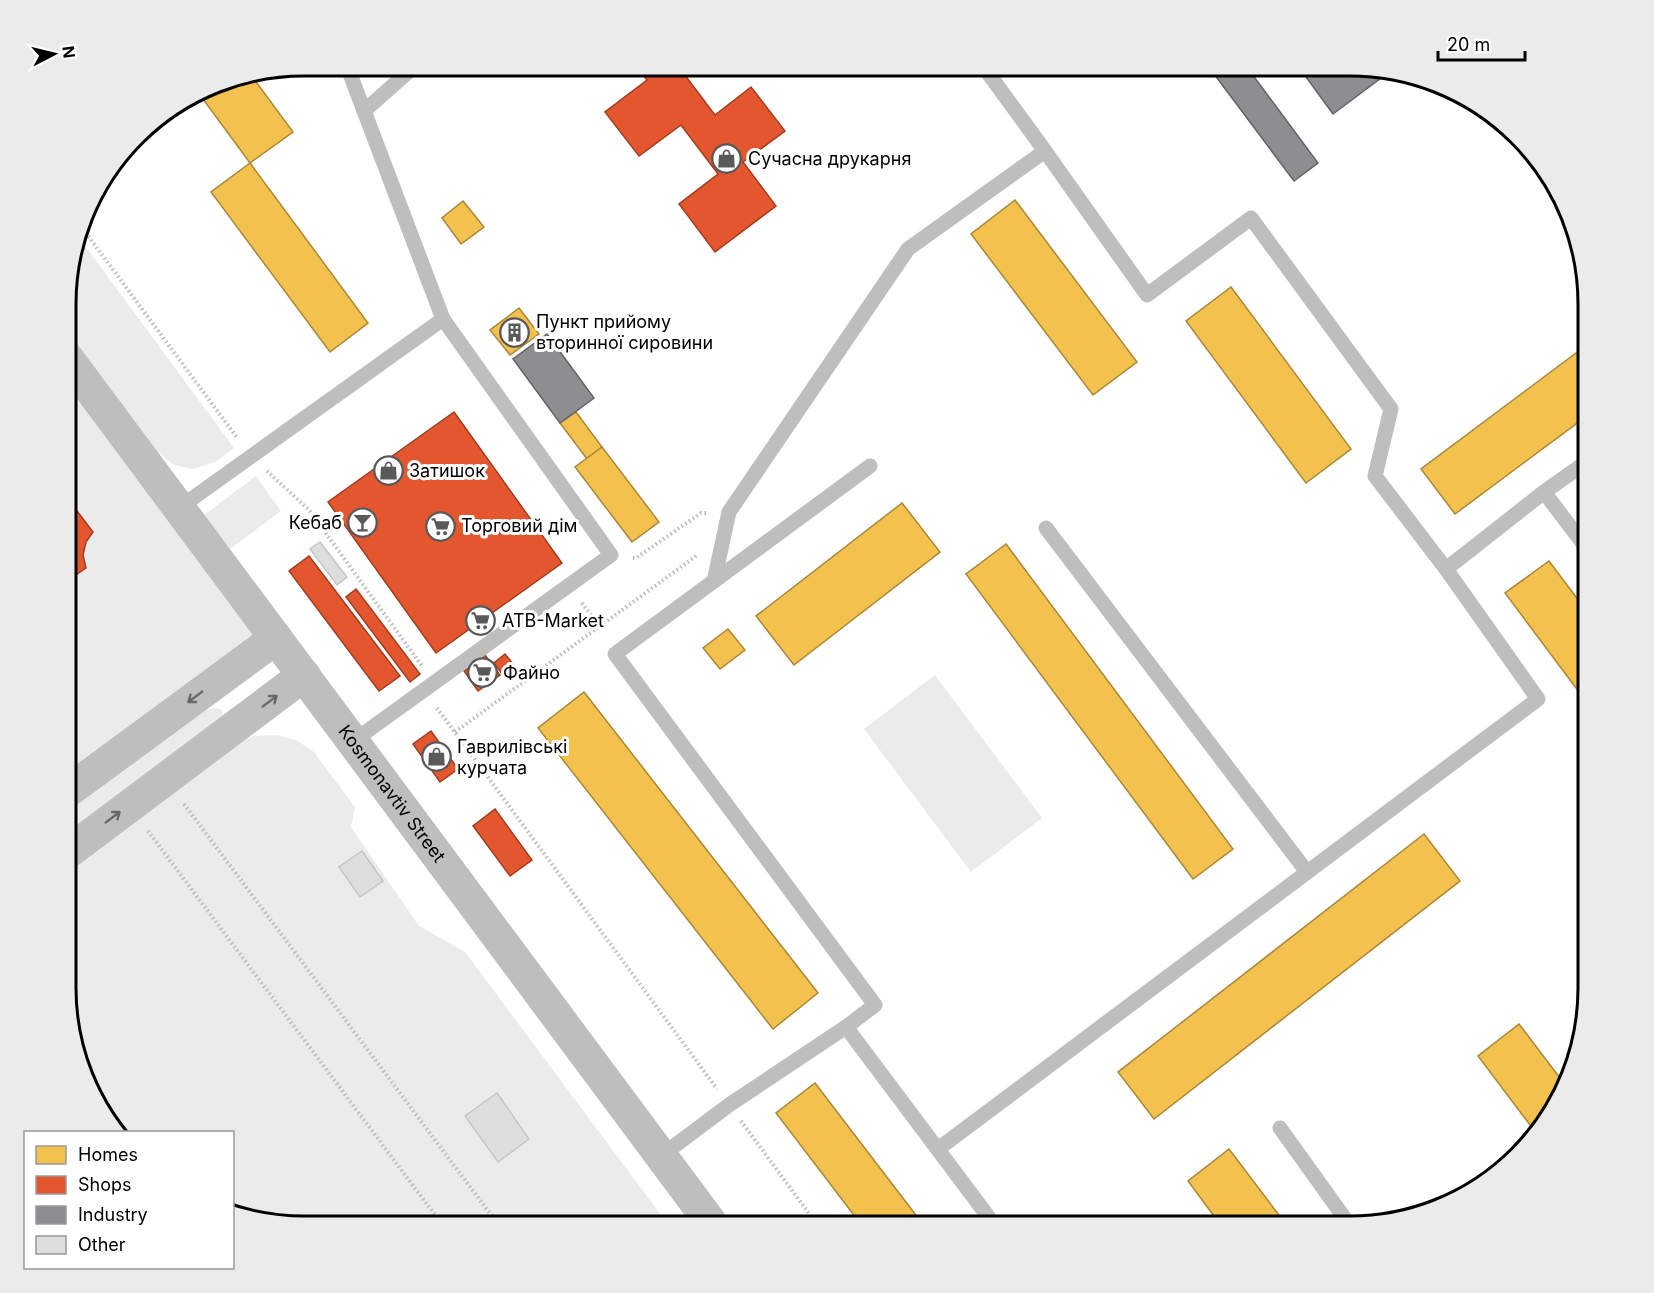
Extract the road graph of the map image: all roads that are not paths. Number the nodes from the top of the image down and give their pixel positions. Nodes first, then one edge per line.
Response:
1 (351, 76) edge
2 (404, 76) edge
3 (990, 76) edge
4 (364, 111) junction
5 (1045, 151) junction
6 (443, 319) junction
7 (76, 370) edge
8 (870, 466) dead end
9 (1578, 468) edge
10 (1544, 492) junction
11 (179, 508) junction
12 (1046, 528) dead end
13 (1578, 537) edge
14 (1446, 568) junction
15 (714, 581) junction
16 (276, 638) junction
17 (304, 675) junction
18 (352, 742) junction
19 (76, 785) edge
20 (76, 846) edge
21 (1307, 872) junction
22 (846, 1027) junction
23 (1280, 1128) dead end
24 (938, 1149) junction
25 (661, 1156) junction
26 (706, 1216) edge
27 (988, 1216) edge
28 (1343, 1216) edge

1 - 4 lane
2 - 4 lane
3 - 5 lane
4 - 6 lane
5 - 14 lane
5 - 15 lane
6 - 11 lane
6 - 18 lane
7 - 11 street, Kosmonavtiv Street
8 - 15 lane
9 - 10 lane
10 - 13 lane
10 - 14 lane
11 - 16 street, Kosmonavtiv Street
12 - 21 lane
14 - 21 lane
15 - 22 lane
16 - 17 street, Kosmonavtiv Street
16 -> 19 street
17 - 18 street, Kosmonavtiv Street
20 -> 17 street
18 - 25 street, Kosmonavtiv Street
21 - 24 lane
22 - 24 lane
22 - 25 lane
23 - 28 lane
24 - 27 lane
25 - 26 street, Kosmonavtiv Street

